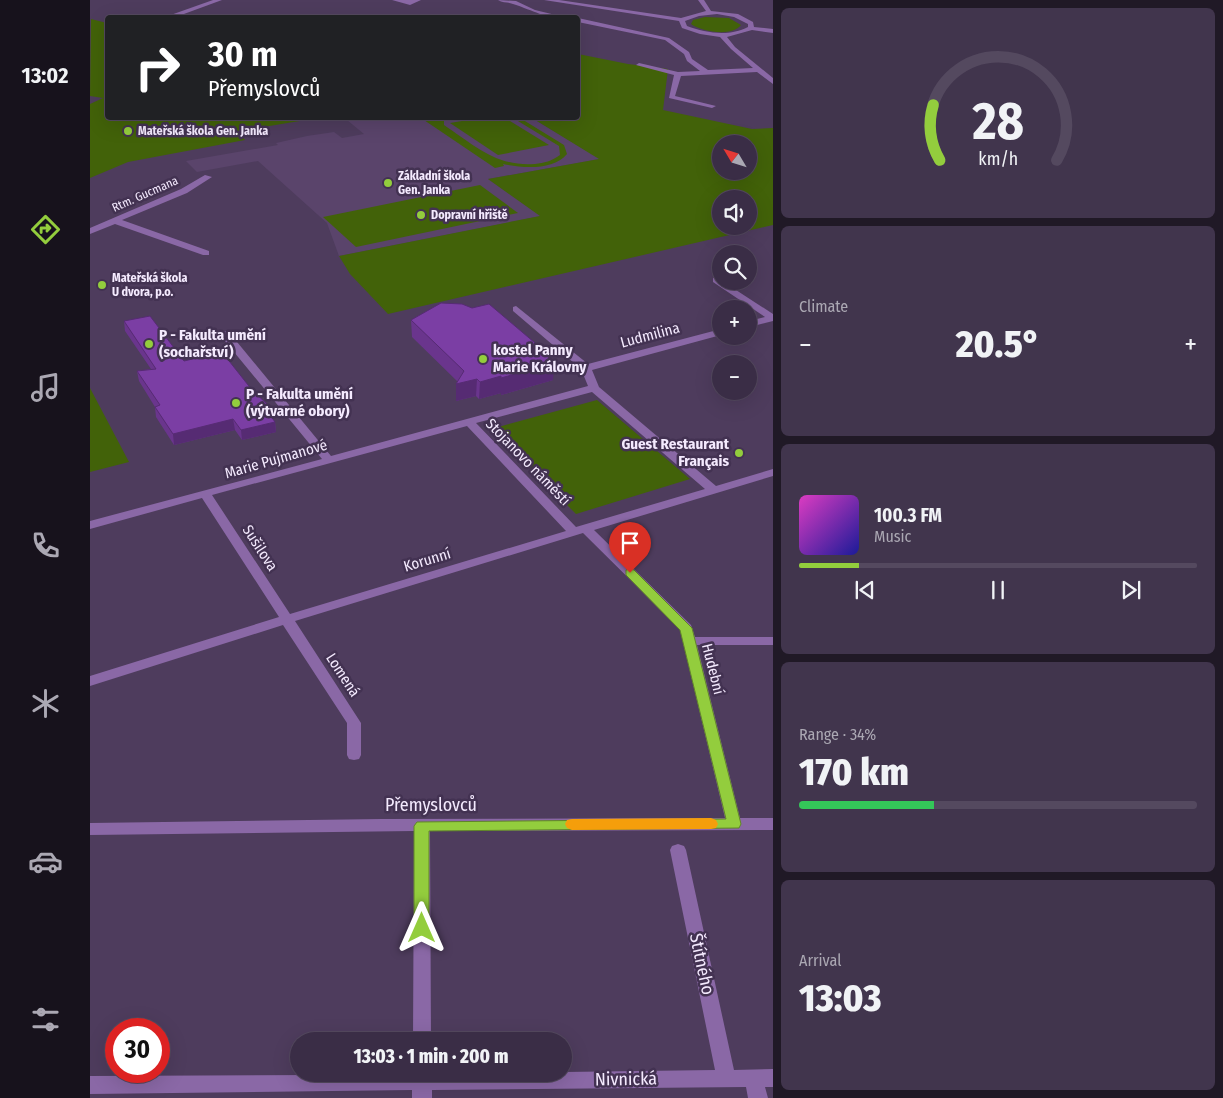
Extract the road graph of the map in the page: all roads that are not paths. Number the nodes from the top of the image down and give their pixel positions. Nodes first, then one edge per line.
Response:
1 (219, 0) edge
2 (395, 0) edge
3 (418, 0) edge
4 (501, 0) edge
5 (547, 0) edge
6 (702, 0) edge
7 (710, 13) junction
8 (174, 15) edge
9 (551, 15) edge
10 (580, 20) edge
11 (682, 20) junction
12 (751, 28) junction
13 (773, 31) edge
14 (722, 34) junction
15 (639, 65) dead end
16 (759, 70) junction
17 (706, 72) junction
18 (678, 74) junction
19 (773, 82) edge
20 (712, 106) dead end
21 (208, 177) dead end
22 (116, 221) junction
23 (90, 231) edge
24 (206, 253) dead end
25 (731, 290) edge
26 (516, 309) dead end
27 (773, 318) edge
28 (757, 322) edge
29 (224, 333) dead end
30 (712, 334) edge
31 (586, 368) junction
32 (594, 388) junction
33 (470, 423) junction
34 (328, 459) junction
35 (773, 472) edge
36 (714, 490) junction
37 (206, 494) junction
38 (90, 525) edge
39 (581, 531) junction
40 (287, 619) junction
41 (773, 640) edge
42 (689, 641) junction
43 (90, 681) edge
44 (354, 755) dead end
45 (734, 824) junction
46 (773, 824) edge
47 (422, 826) junction
48 (90, 829) edge
49 (678, 850) dead end
50 (422, 1032) edge
51 (726, 1078) junction
52 (753, 1078) junction
53 (773, 1078) edge
54 (422, 1084) edge
55 (90, 1085) edge
56 (758, 1098) edge

1 - 8 street
2 - 3 street
4 - 9 street
5 - 11 street
6 - 7 street
7 - 11 street
7 - 12 street
10 - 17 street
11 - 14 street
12 - 13 street
12 - 14 street
14 - 16 street
15 - 18 street
16 - 17 street
16 - 19 street
17 - 18 street
18 - 20 street
21 - 22 street, Rtm. Gucmana
22 - 23 street, Rtm. Gucmana
22 - 24 street
25 - 27 street
26 - 31 street
27 - 28 street
29 - 34 street
30 - 31 street, Ludmilina
31 - 32 street
32 - 33 street, Stojanovo náměstí
32 - 36 street
33 - 34 street, Marie Pujmanové
33 - 39 street, Stojanovo náměstí
34 - 37 street, Marie Pujmanové
35 - 36 street, Korunní
36 - 39 street, Korunní
37 - 38 street, Marie Pujmanové
37 - 40 street, Sušilova
39 - 40 street, Korunní
39 - 42 street, Hudební
40 - 43 street, Korunní
40 - 44 street, Lomená
41 - 42 street
42 - 45 street, Hudební
45 - 46 street, Přemyslovců
45 - 47 street, Přemyslovců
47 - 48 street, Přemyslovců
47 - 50 street
49 - 51 street, Štítného
51 - 52 street, Nivnická
51 - 54 street, Nivnická
52 - 53 street, Nivnická
52 - 56 street
54 - 55 street, Nivnická

